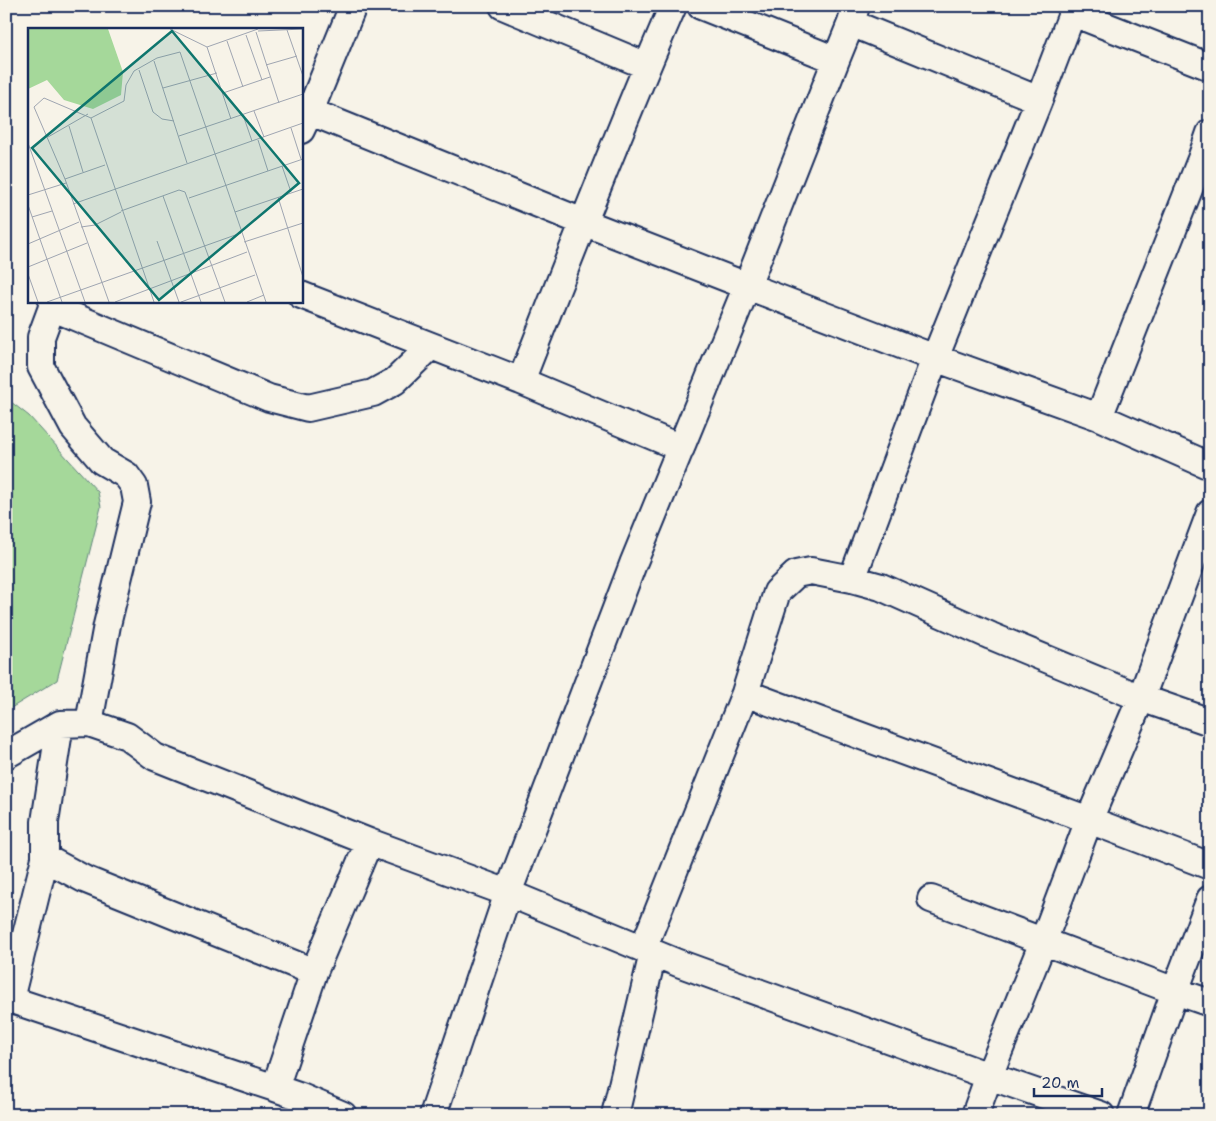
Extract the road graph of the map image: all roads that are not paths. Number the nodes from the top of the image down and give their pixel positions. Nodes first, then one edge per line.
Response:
1 (353, 6) edge
2 (503, 6) edge
3 (674, 6) edge
4 (700, 6) edge
5 (1074, 10) edge
6 (854, 14) edge
7 (836, 60) junction
8 (647, 66) junction
9 (1210, 67) edge
10 (1040, 100) junction
11 (304, 116) edge
12 (1210, 133) edge
13 (1205, 161) edge
14 (583, 222) junction
15 (747, 286) junction
16 (302, 295) edge
17 (52, 306) edge
18 (431, 346) junction
19 (935, 358) junction
20 (521, 381) junction
21 (1100, 417) junction
22 (681, 448) junction
23 (1210, 466) edge
24 (1210, 513) edge
25 (852, 579) junction
26 (745, 693) junction
27 (1141, 698) junction
28 (1210, 722) edge
29 (89, 723) junction
30 (60, 724) junction
31 (6, 755) edge
32 (1089, 820) junction
33 (369, 842) junction
34 (45, 858) junction
35 (1210, 866) edge
36 (508, 893) junction
37 (931, 899) dead end
38 (1210, 899) edge
39 (1043, 942) junction
40 (648, 951) junction
41 (314, 972) junction
42 (1175, 991) junction
43 (8, 998) edge
44 (1210, 1003) edge
45 (989, 1076) junction
46 (275, 1088) junction
47 (298, 1106) edge
48 (343, 1115) edge
49 (433, 1115) edge
50 (615, 1115) edge
51 (975, 1115) edge
52 (1101, 1115) edge
53 (1131, 1115) edge

1 - 11 street
2 - 8 street
3 - 8 street
4 - 7 street
5 - 9 street
5 - 10 street
6 - 7 street
6 - 10 street
7 - 15 street
8 - 14 street
10 - 19 street
11 - 14 street
12 - 13 street
13 - 21 street
14 - 15 street
14 - 20 street
15 - 19 street
15 - 22 street
16 - 18 street
17 - 18 street
17 - 29 street
18 - 20 street
19 - 21 street
19 - 25 street
20 - 22 street
21 - 23 street
22 - 36 street
24 - 27 street
25 - 26 street
25 - 27 street
26 - 32 street
26 - 40 street
27 - 28 street
27 - 32 street
29 - 30 street
29 - 33 street
30 - 31 street
30 - 34 street
32 - 35 street
32 - 39 street
33 - 36 street
33 - 41 street
34 - 41 street
34 - 43 street
36 - 40 street
36 - 49 street
37 - 39 street
38 - 42 street
39 - 42 street
39 - 45 street
40 - 45 street
40 - 50 street
41 - 46 street
42 - 44 street
42 - 53 street
43 - 46 street
45 - 51 street
45 - 52 street
46 - 47 street
47 - 48 street

